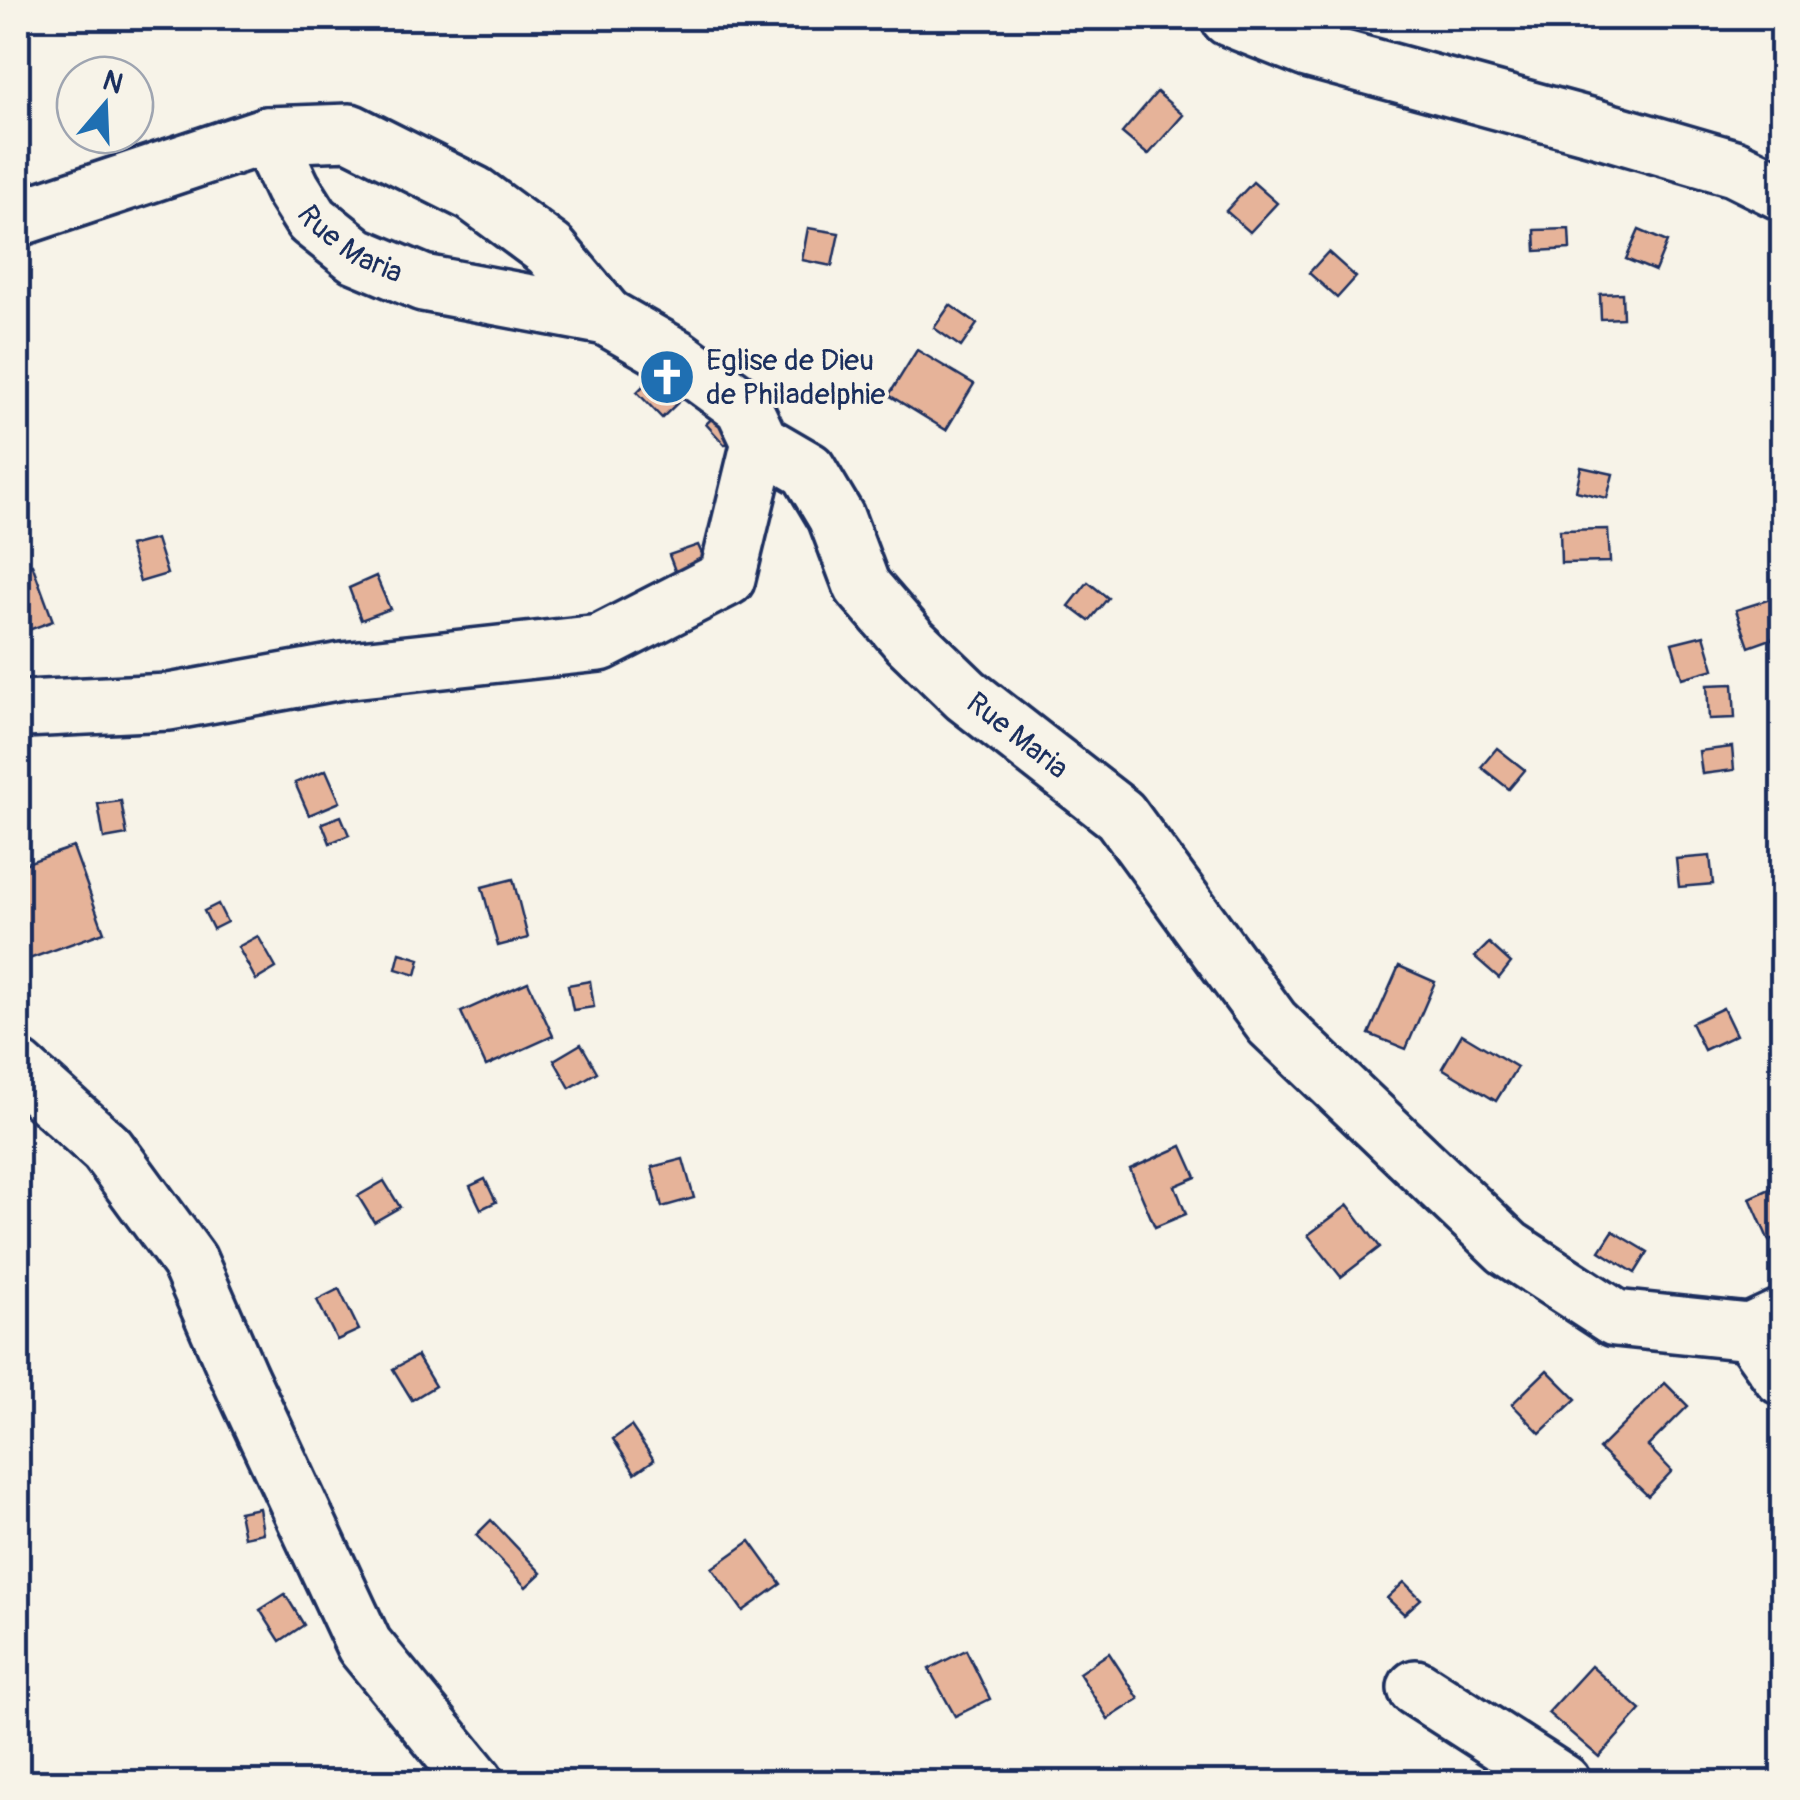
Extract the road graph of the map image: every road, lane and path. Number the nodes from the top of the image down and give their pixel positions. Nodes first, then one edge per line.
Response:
1 (1229, 18) edge
2 (267, 135) junction
3 (1782, 192) edge
4 (18, 218) edge
5 (606, 317) junction
6 (760, 442) junction
7 (18, 712) edge
8 (18, 1069) edge
9 (1766, 1324) edge
10 (1782, 1377) edge
11 (1416, 1688) dead end
12 (476, 1782) edge
13 (1562, 1782) edge

1 - 3 street
2 - 4 street
2 - 5 street
2 - 5 street, Rue Maria
5 - 6 street, Rue Maria
6 - 7 street
6 - 9 street, Rue Maria
8 - 12 street
9 - 10 street
11 - 13 street

